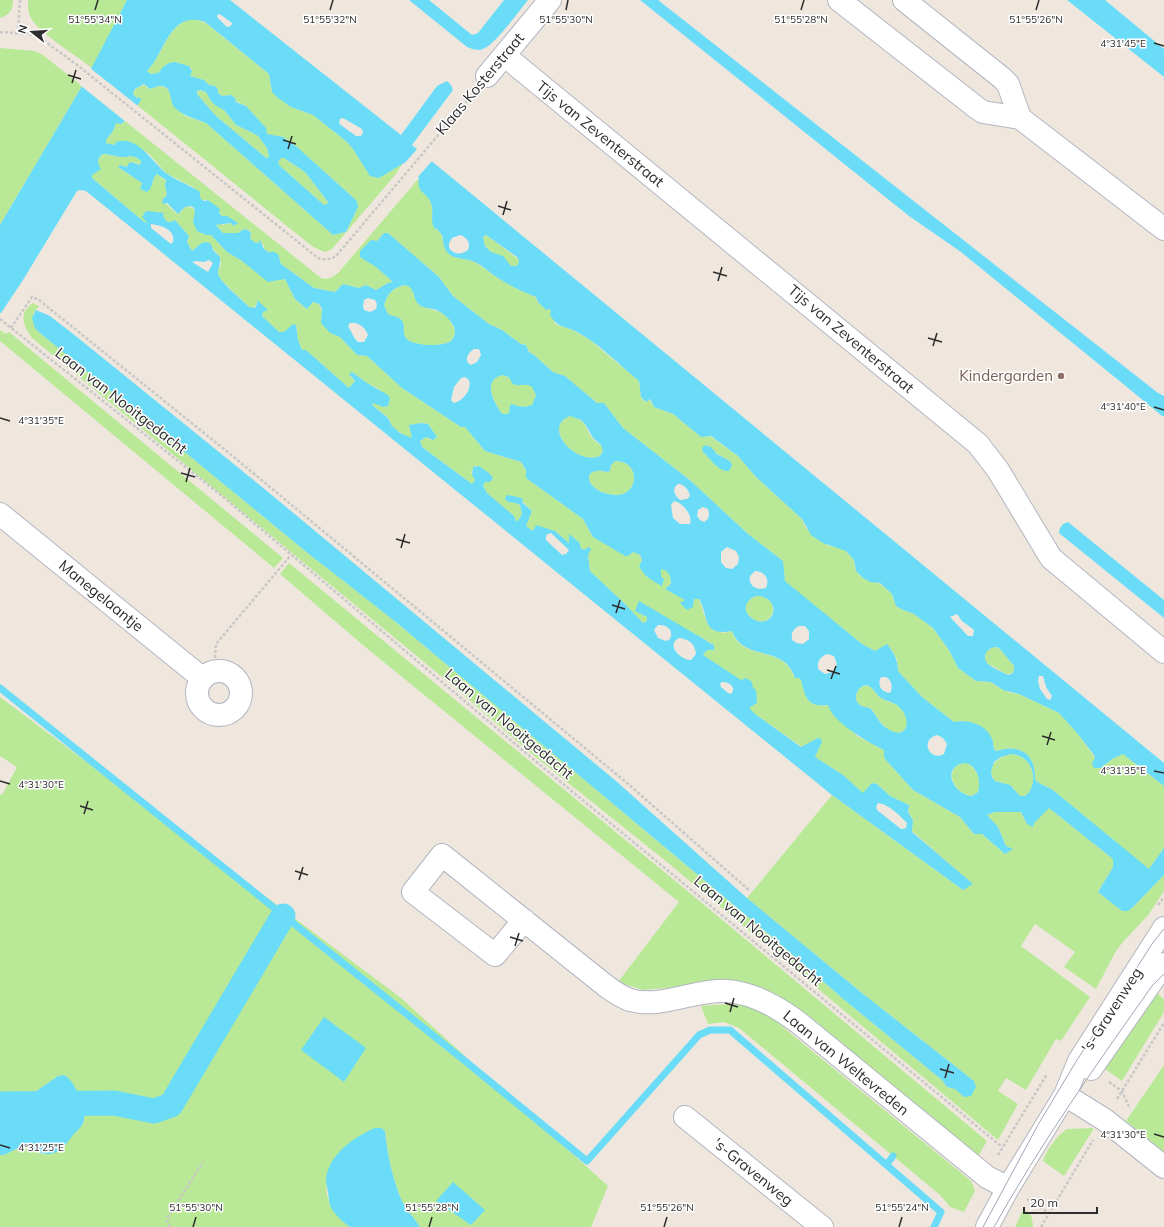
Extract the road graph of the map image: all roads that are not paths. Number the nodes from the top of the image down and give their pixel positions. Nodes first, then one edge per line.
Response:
1 (550, 0) edge
2 (839, 0) edge
3 (904, 0) edge
4 (505, 56) junction
5 (487, 76) road end
6 (1020, 118) junction
7 (1163, 227) edge
8 (0, 514) edge
9 (1164, 652) edge
10 (208, 674) road end
11 (524, 920) junction
12 (1164, 928) edge
13 (1164, 964) edge
14 (1065, 1095) junction
15 (685, 1118) dead end
16 (1164, 1167) edge
17 (1008, 1188) junction
18 (822, 1227) edge
19 (987, 1227) edge

1 - 4 street, Klaas Kosterstraat
2 - 6 street
3 - 6 street
4 - 5 street, Klaas Kosterstraat
4 - 9 street, Tijs van Zeventerstraat
6 - 7 street
8 - 10 street, Manegelaantje
11 - 11 street, Laan van Weltevreden
11 - 17 street, Laan van Weltevreden
12 - 14 street, 's-Gravenweg
13 - 14 street, 's-Gravenweg
14 - 16 street
14 - 17 street, 's-Gravenweg
15 - 18 street, 's-Gravenweg
17 - 19 street, 's-Gravenweg

